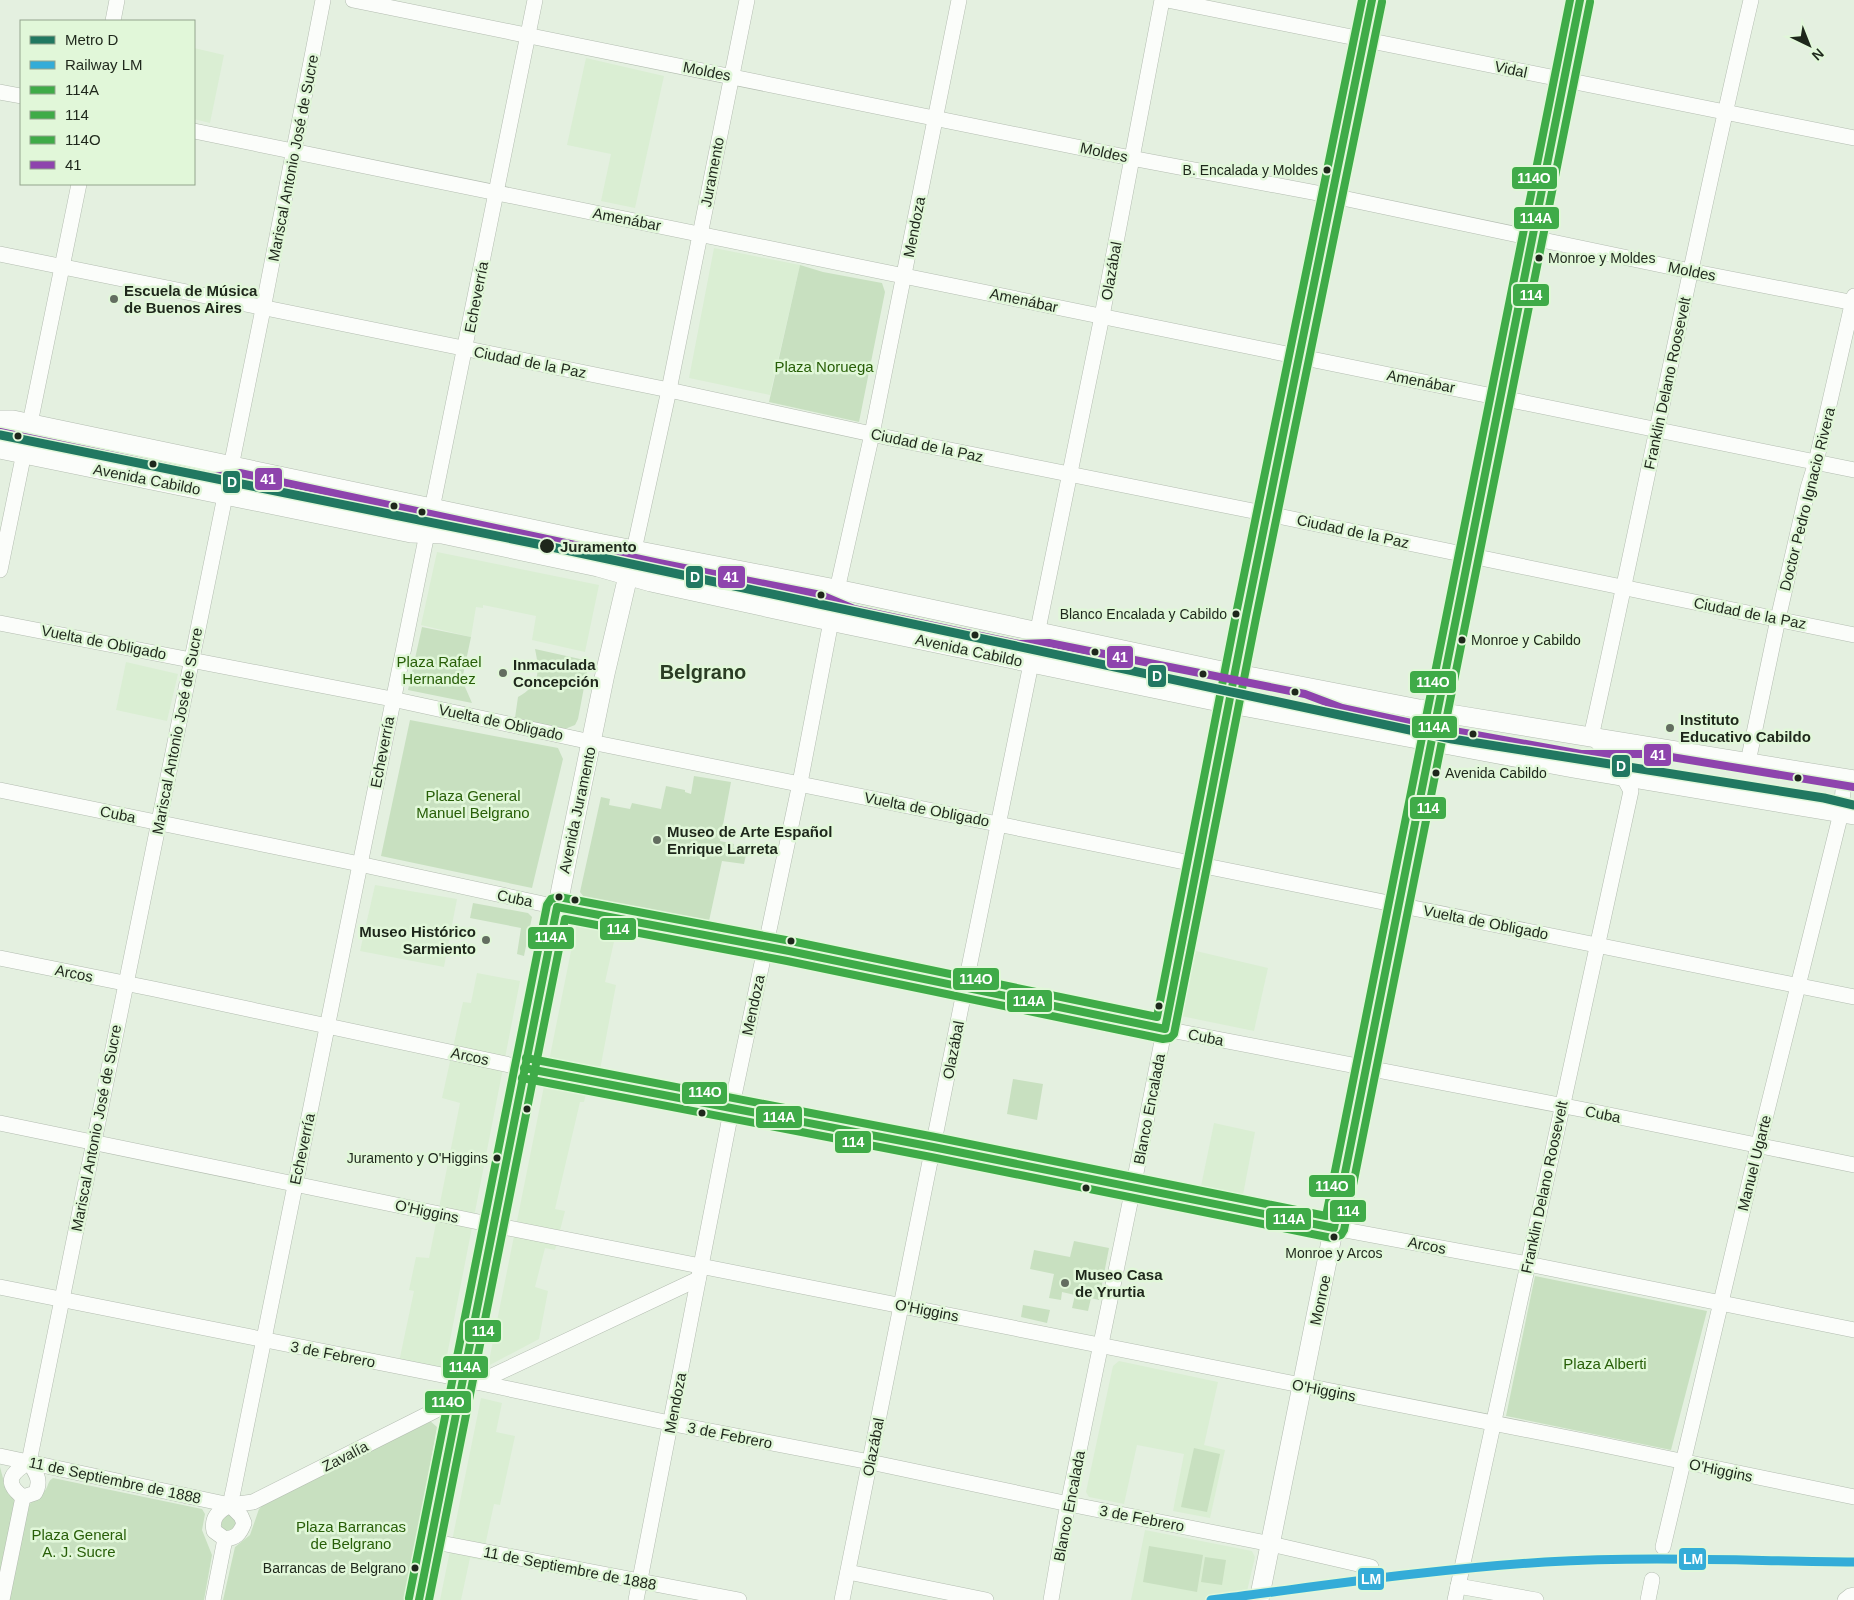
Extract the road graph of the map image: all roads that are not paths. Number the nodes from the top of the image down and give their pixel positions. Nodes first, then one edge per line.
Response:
1 (118, 0) edge
2 (324, 0) edge
3 (353, 0) edge
4 (535, 0) edge
5 (747, 0) edge
6 (959, 0) edge
7 (1162, 0) edge
8 (1167, 0) edge
9 (1372, 0) edge
10 (1580, 0) edge
11 (1751, 0) edge
12 (113, 20) edge
13 (527, 36) junction
14 (1364, 38) junction
15 (731, 76) junction
16 (1564, 80) junction
17 (0, 92) edge
18 (20, 96) edge
19 (1724, 113) junction
20 (936, 117) junction
21 (195, 131) edge
22 (1854, 138) edge
23 (293, 152) junction
24 (1131, 158) junction
25 (79, 185) edge
26 (496, 193) junction
27 (1333, 196) junction
28 (700, 233) junction
29 (1532, 238) junction
30 (0, 254) edge
31 (62, 266) junction
32 (1690, 271) junction
33 (904, 275) junction
34 (1854, 301) edge
35 (264, 309) junction
36 (1102, 316) junction
37 (465, 349) junction
38 (1300, 356) junction
39 (669, 390) junction
40 (1500, 397) junction
41 (0, 420) edge
42 (30, 423) junction
43 (1657, 430) junction
44 (872, 434) junction
45 (0, 449) edge
46 (24, 454) junction
47 (1816, 462) junction
48 (232, 464) junction
49 (1854, 470) edge
50 (1069, 474) junction
51 (225, 495) junction
52 (431, 507) junction
53 (1268, 514) junction
54 (426, 533) junction
55 (1469, 555) junction
56 (632, 560) junction
57 (0, 570) edge
58 (1624, 588) junction
59 (837, 590) junction
60 (1778, 619) junction
61 (831, 621) junction
62 (0, 623) edge
63 (1038, 633) junction
64 (1854, 635) edge
65 (192, 659) junction
66 (1031, 664) junction
67 (1235, 674) junction
68 (392, 699) junction
69 (1229, 704) junction
70 (1437, 712) junction
71 (1594, 738) junction
72 (591, 742) junction
73 (1431, 742) junction
74 (1748, 762) junction
75 (1623, 776) junction
76 (1849, 780) edge
77 (800, 783) junction
78 (0, 790) edge
79 (1847, 814) edge
80 (158, 822) junction
81 (998, 823) junction
82 (360, 864) junction
83 (1197, 864) junction
84 (1398, 904) junction
85 (557, 907) junction
86 (1598, 945) junction
87 (765, 946) junction
88 (0, 958) edge
89 (125, 983) junction
90 (1798, 986) junction
91 (965, 987) junction
92 (1854, 997) edge
93 (327, 1025) junction
94 (1165, 1029) junction
95 (524, 1068) junction
96 (1366, 1068) junction
97 (1562, 1106) junction
98 (732, 1109) junction
99 (0, 1123) edge
100 (95, 1142) junction
101 (1758, 1146) junction
102 (933, 1147) junction
103 (1854, 1165) edge
104 (294, 1183) junction
105 (1133, 1188) junction
106 (493, 1225) junction
107 (1334, 1228) junction
108 (1528, 1264) junction
109 (700, 1273) junction
110 (0, 1287) edge
111 (61, 1300) junction
112 (1721, 1303) junction
113 (902, 1305) junction
114 (1854, 1330) edge
115 (263, 1340) junction
116 (1101, 1345) junction
117 (469, 1381) junction
118 (1302, 1386) junction
119 (458, 1399) junction
120 (671, 1423) junction
121 (1495, 1424) junction
122 (0, 1456) edge
123 (29, 1462) junction
124 (870, 1462) junction
125 (1684, 1462) junction
126 (1854, 1497) edge
127 (23, 1498) junction
128 (1068, 1504) junction
129 (230, 1505) junction
130 (225, 1539) junction
131 (430, 1541) junction
132 (1270, 1544) junction
133 (1664, 1547) dead end
134 (1371, 1567) dead end
135 (848, 1572) junction
136 (1652, 1580) dead end
137 (640, 1581) junction
138 (1456, 1593) edge
139 (1854, 1595) edge
140 (2, 1600) edge
141 (213, 1600) edge
142 (419, 1600) edge
143 (636, 1600) edge
144 (739, 1600) edge
145 (842, 1600) edge
146 (986, 1600) edge
147 (1051, 1600) edge
148 (1259, 1600) edge
149 (1536, 1600) edge
150 (1648, 1600) edge
151 (1845, 1600) edge

1 - 12 street
2 - 23 street, Mariscal Antonio José de Sucre
3 - 13 street, Moldes
4 - 13 street, Echeverría
5 - 15 street, Juramento
6 - 20 street, Mendoza
7 - 24 street, Olazábal
8 - 14 street, Vidal
9 - 14 street, Blanco Encalada
10 - 16 main road, Monroe
11 - 19 street, Franklin Delano Roosevelt
13 - 15 street, Moldes
13 - 26 street, Echeverría
14 - 16 street, Vidal
14 - 27 street, Blanco Encalada
15 - 20 street, Moldes
15 - 28 street, Juramento
16 - 19 street, Vidal
16 - 29 main road, Monroe
17 - 18 street
19 - 22 street, Vidal
19 - 32 street, Franklin Delano Roosevelt
20 - 24 street, Moldes
20 - 33 street, Mendoza
21 - 23 street, Amenábar
23 - 26 street, Amenábar
23 - 35 street, Mariscal Antonio José de Sucre
24 - 27 street, Moldes
24 - 36 street, Olazábal
25 - 31 street
26 - 28 street, Amenábar
26 - 37 street, Echeverría
27 - 29 street, Moldes
27 - 38 street, Blanco Encalada
28 - 33 street, Amenábar
28 - 39 street, Juramento
29 - 32 street, Moldes
29 - 40 main road, Monroe
30 - 31 street, Ciudad de la Paz
31 - 35 street, Ciudad de la Paz
31 - 42 street
32 - 34 street, Moldes
32 - 43 street, Franklin Delano Roosevelt
33 - 36 street, Amenábar
33 - 44 street, Mendoza
34 - 47 street, Doctor Pedro Ignacio Rivera
35 - 37 street, Ciudad de la Paz
35 - 48 street, Mariscal Antonio José de Sucre
36 - 38 street, Amenábar
36 - 50 street, Olazábal
37 - 39 street, Ciudad de la Paz
37 - 52 street, Echeverría
38 - 40 street, Amenábar
38 - 53 street, Blanco Encalada
39 - 44 street, Ciudad de la Paz
39 - 56 street, Juramento
40 - 43 street, Amenábar
40 - 55 main road, Monroe
41 - 42 main road, Avenida Cabildo
42 - 46 street
42 - 48 main road, Avenida Cabildo
43 - 47 street, Amenábar
43 - 58 street, Franklin Delano Roosevelt
44 - 50 street, Ciudad de la Paz
44 - 59 street, Mendoza
45 - 46 main road, Avenida Cabildo
46 - 51 main road, Avenida Cabildo
46 - 57 street
47 - 49 street, Amenábar
47 - 60 street, Doctor Pedro Ignacio Rivera
48 - 51 street, Mariscal Antonio José de Sucre
48 - 52 main road, Avenida Cabildo
50 - 53 street, Ciudad de la Paz
50 - 63 street, Olazábal
51 - 54 main road, Avenida Cabildo
51 - 65 street, Mariscal Antonio José de Sucre
52 - 54 street, Echeverría
52 - 56 main road, Avenida Cabildo
53 - 55 street, Ciudad de la Paz
53 - 67 street, Blanco Encalada
54 - 56 main road, Avenida Cabildo
54 - 68 street, Echeverría
55 - 58 street, Ciudad de la Paz
55 - 70 main road, Monroe
56 - 59 main road, Avenida Cabildo
56 - 61 main road, Avenida Cabildo
56 - 72 main road, Avenida Juramento
58 - 60 street, Ciudad de la Paz
58 - 71 street, Franklin Delano Roosevelt
59 - 61 street, Mendoza
59 - 63 main road, Avenida Cabildo
60 - 64 street, Ciudad de la Paz
60 - 74 street, Doctor Pedro Ignacio Rivera
61 - 66 main road, Avenida Cabildo
61 - 77 street, Mendoza
62 - 65 street, Vuelta de Obligado
63 - 66 street, Olazábal
63 - 67 main road, Avenida Cabildo
65 - 68 street, Vuelta de Obligado
65 - 80 street, Mariscal Antonio José de Sucre
66 - 69 main road, Avenida Cabildo
66 - 81 street, Olazábal
67 - 69 street, Blanco Encalada
67 - 70 main road, Avenida Cabildo
68 - 72 street, Vuelta de Obligado
68 - 82 street, Echeverría
69 - 73 main road, Avenida Cabildo
69 - 83 street, Blanco Encalada
70 - 71 main road, Avenida Cabildo
70 - 73 main road, Monroe
71 - 74 main road, Avenida Cabildo
71 - 75 street, Franklin Delano Roosevelt
72 - 77 street, Vuelta de Obligado
72 - 85 main road, Avenida Juramento
73 - 75 main road, Avenida Cabildo
73 - 84 main road, Monroe
74 - 76 main road, Avenida Cabildo
75 - 79 main road, Avenida Cabildo
75 - 86 street, Franklin Delano Roosevelt
76 - 79 street, Manuel Ugarte
77 - 81 street, Vuelta de Obligado
77 - 87 street, Mendoza
78 - 80 street, Cuba
79 - 90 street, Manuel Ugarte
80 - 82 street, Cuba
80 - 89 street, Mariscal Antonio José de Sucre
81 - 83 street, Vuelta de Obligado
81 - 91 street, Olazábal
82 - 85 street, Cuba
82 - 93 street, Echeverría
83 - 84 street, Vuelta de Obligado
83 - 94 street, Blanco Encalada
84 - 86 street, Vuelta de Obligado
84 - 96 main road, Monroe
85 - 87 street, Cuba
85 - 95 main road, Avenida Juramento
86 - 90 street, Vuelta de Obligado
86 - 97 street, Franklin Delano Roosevelt
87 - 91 street, Cuba
87 - 98 street, Mendoza
88 - 89 street, Arcos
89 - 93 street, Arcos
89 - 100 street, Mariscal Antonio José de Sucre
90 - 92 street, Vuelta de Obligado
90 - 101 street, Manuel Ugarte
91 - 94 street, Cuba
91 - 102 street, Olazábal
93 - 95 street, Arcos
93 - 104 street, Echeverría
94 - 96 street, Cuba
94 - 105 street, Blanco Encalada
95 - 98 street, Arcos
95 - 106 main road, Avenida Juramento
96 - 97 street, Cuba
96 - 107 main road, Monroe
97 - 101 street, Cuba
97 - 108 street, Franklin Delano Roosevelt
98 - 102 street, Arcos
98 - 109 street, Mendoza
99 - 100 street, O'Higgins
100 - 104 street, O'Higgins
100 - 111 street, Mariscal Antonio José de Sucre
101 - 103 street, Cuba
101 - 112 street, Manuel Ugarte
102 - 105 street, Arcos
102 - 113 street, Olazábal
104 - 106 street, O'Higgins
104 - 115 street, Echeverría
105 - 107 street, Arcos
105 - 116 street, Blanco Encalada
106 - 109 street, O'Higgins
106 - 117 main road, Avenida Juramento
107 - 108 street, Arcos
107 - 118 main road, Monroe
108 - 112 street, Arcos
108 - 121 street, Franklin Delano Roosevelt
109 - 113 street, O'Higgins
109 - 117 street
109 - 120 street, Mendoza
110 - 111 street, 3 de Febrero
111 - 115 street, 3 de Febrero
111 - 123 street, Mariscal Antonio José de Sucre
112 - 114 street, Arcos
112 - 125 street, Manuel Ugarte
113 - 116 street, O'Higgins
113 - 124 street, Olazábal
115 - 117 street, 3 de Febrero
115 - 129 street, Echeverría
116 - 118 street, O'Higgins
116 - 128 street, Blanco Encalada
117 - 119 main road, Avenida Juramento
117 - 120 street, 3 de Febrero
118 - 121 street, O'Higgins
118 - 132 main road, Monroe
119 - 129 street, Zavalía
119 - 131 main road, Avenida Juramento
120 - 124 street, 3 de Febrero
120 - 137 street, Mendoza
121 - 125 street, O'Higgins
121 - 138 street, Franklin Delano Roosevelt
122 - 123 street, 11 de Septiembre de 1888
123 - 127 street
123 - 127 street
123 - 129 street, 11 de Septiembre de 1888
124 - 128 street, 3 de Febrero
124 - 135 street, Olazábal
125 - 126 street, O'Higgins
125 - 133 street, Manuel Ugarte
127 - 140 street
128 - 132 street, 3 de Febrero
128 - 147 street, Blanco Encalada
129 - 130 street
129 - 130 street
130 - 141 street
131 - 137 street, 11 de Septiembre de 1888
131 - 142 main road, Avenida Juramento
132 - 134 street, 3 de Febrero
132 - 148 main road, Monroe
135 - 145 street, Olazábal
135 - 146 street
136 - 150 street
137 - 143 street, Mendoza
137 - 144 street, 11 de Septiembre de 1888
138 - 149 street
139 - 151 street

